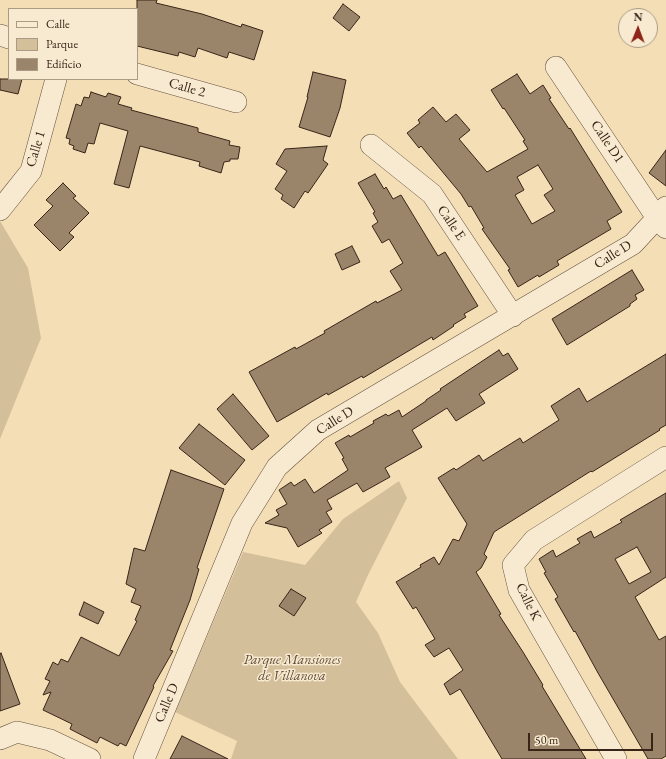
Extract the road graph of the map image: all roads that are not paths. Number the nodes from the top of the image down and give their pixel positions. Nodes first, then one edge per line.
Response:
1 (556, 67) dead end
2 (138, 74) edge
3 (56, 80) edge
4 (236, 102) dead end
5 (371, 145) dead end
6 (0, 210) edge
7 (663, 218) edge
8 (513, 316) junction
9 (666, 457) edge
10 (0, 739) edge
11 (90, 759) edge
12 (144, 759) edge
13 (616, 759) edge

1 - 7 street, Calle D1
2 - 4 street, Calle 2
3 - 6 street, Calle 1
5 - 8 street, Calle E
7 - 8 street, Calle D
8 - 12 street, Calle D
9 - 13 street, Calle K
10 - 11 street

